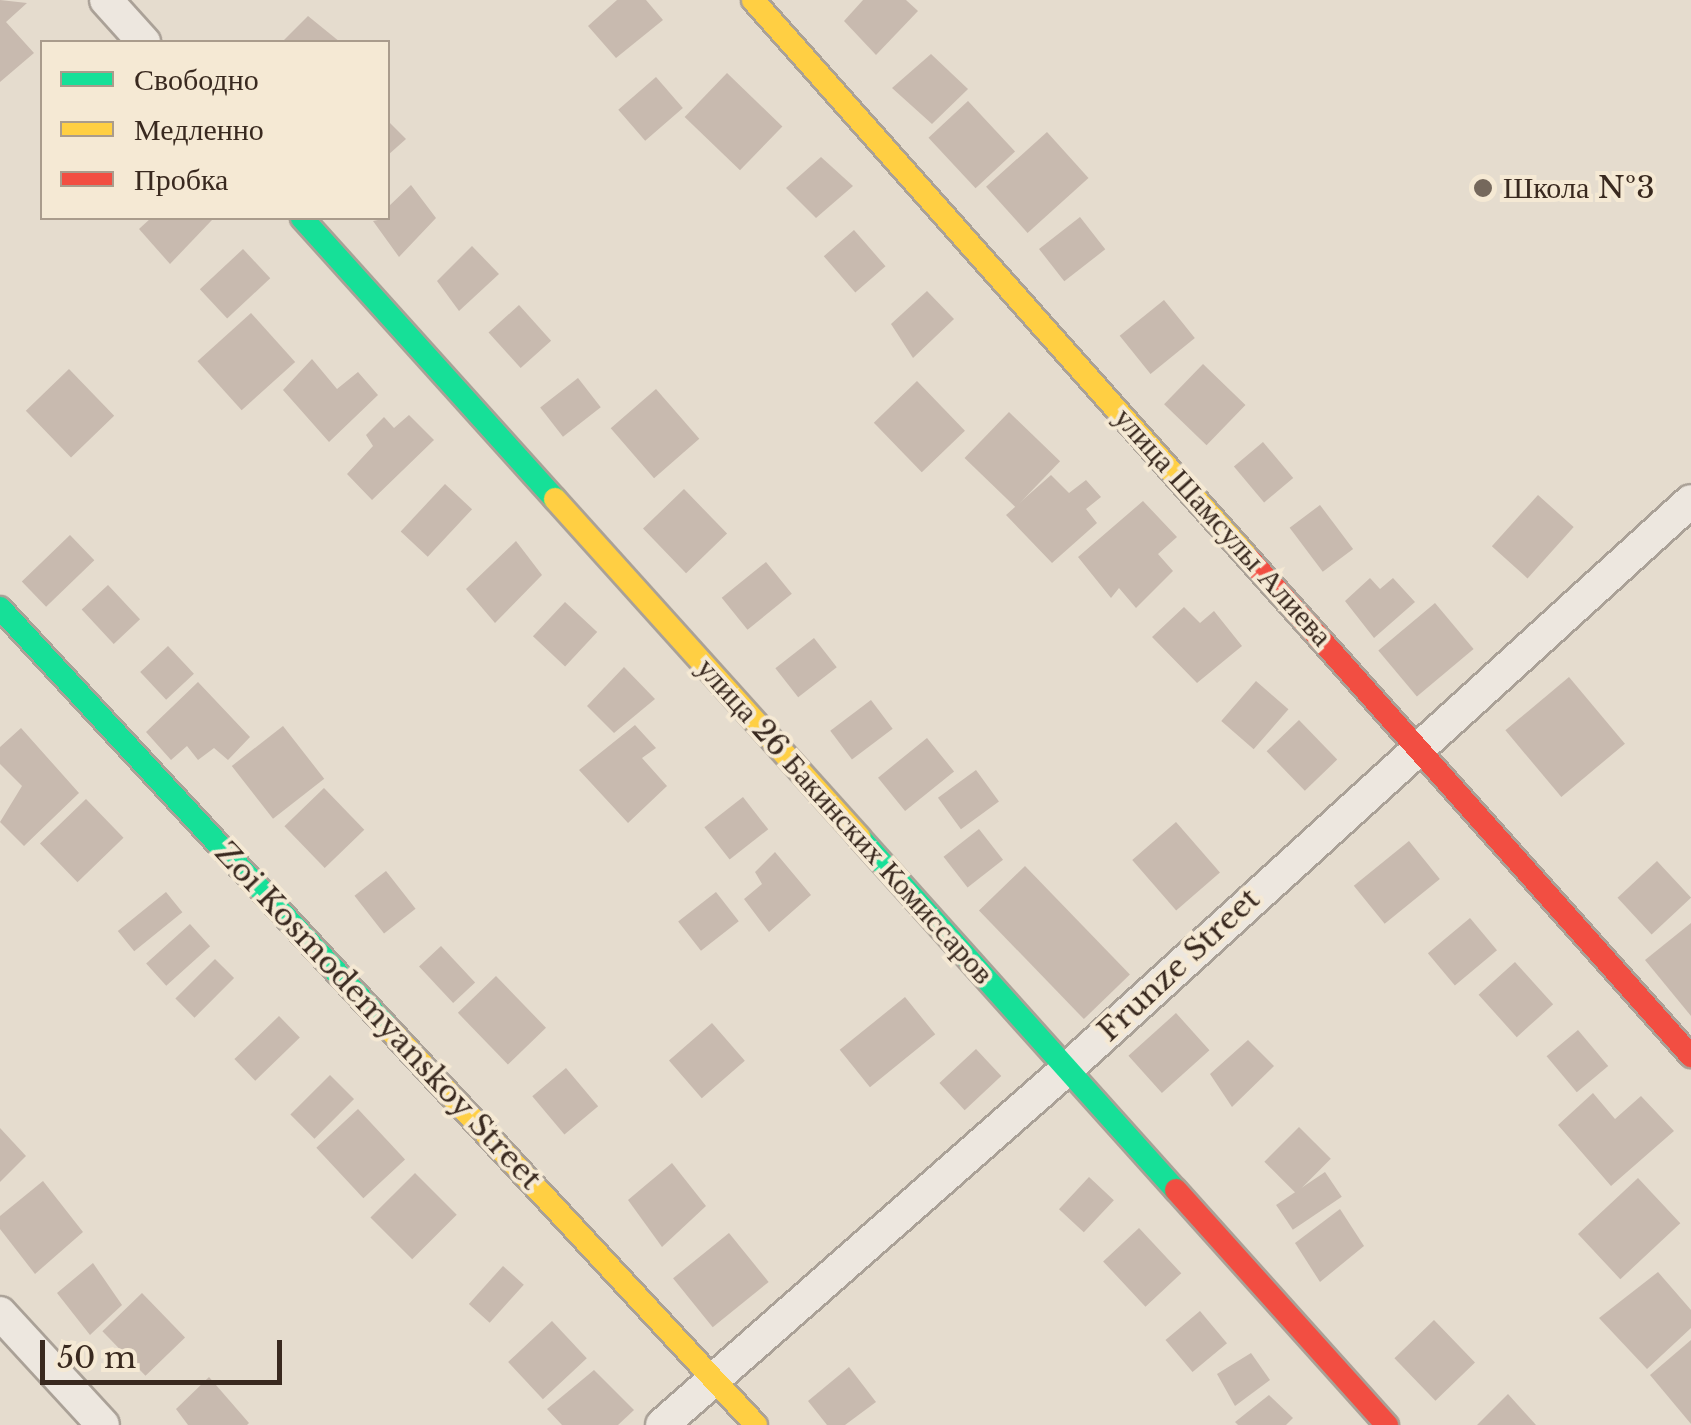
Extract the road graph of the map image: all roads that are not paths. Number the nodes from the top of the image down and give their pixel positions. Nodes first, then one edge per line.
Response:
1 (106, 0) edge
2 (753, 0) edge
3 (142, 40) edge
4 (304, 220) edge
5 (1691, 501) edge
6 (0, 608) edge
7 (1417, 745) junction
8 (1691, 1056) edge
9 (1068, 1068) junction
10 (0, 1313) edge
11 (714, 1378) junction
12 (103, 1425) edge
13 (662, 1425) edge
14 (756, 1425) edge
15 (1387, 1425) edge

1 - 3 street
2 - 7 street, улица Шамсулы Алиева
4 - 9 street, улица 26 Бакинских Комиссаров
5 - 7 street, Frunze Street
6 - 11 street, Zoi Kosmodemyanskoy Street
7 - 8 street, улица Шамсулы Алиева
7 - 9 street, Frunze Street
9 - 11 street, Frunze Street
9 - 15 street, улица 26 Бакинских Комиссаров
10 - 12 street
11 - 13 street, Frunze Street
11 - 14 street, Zoi Kosmodemyanskoy Street

